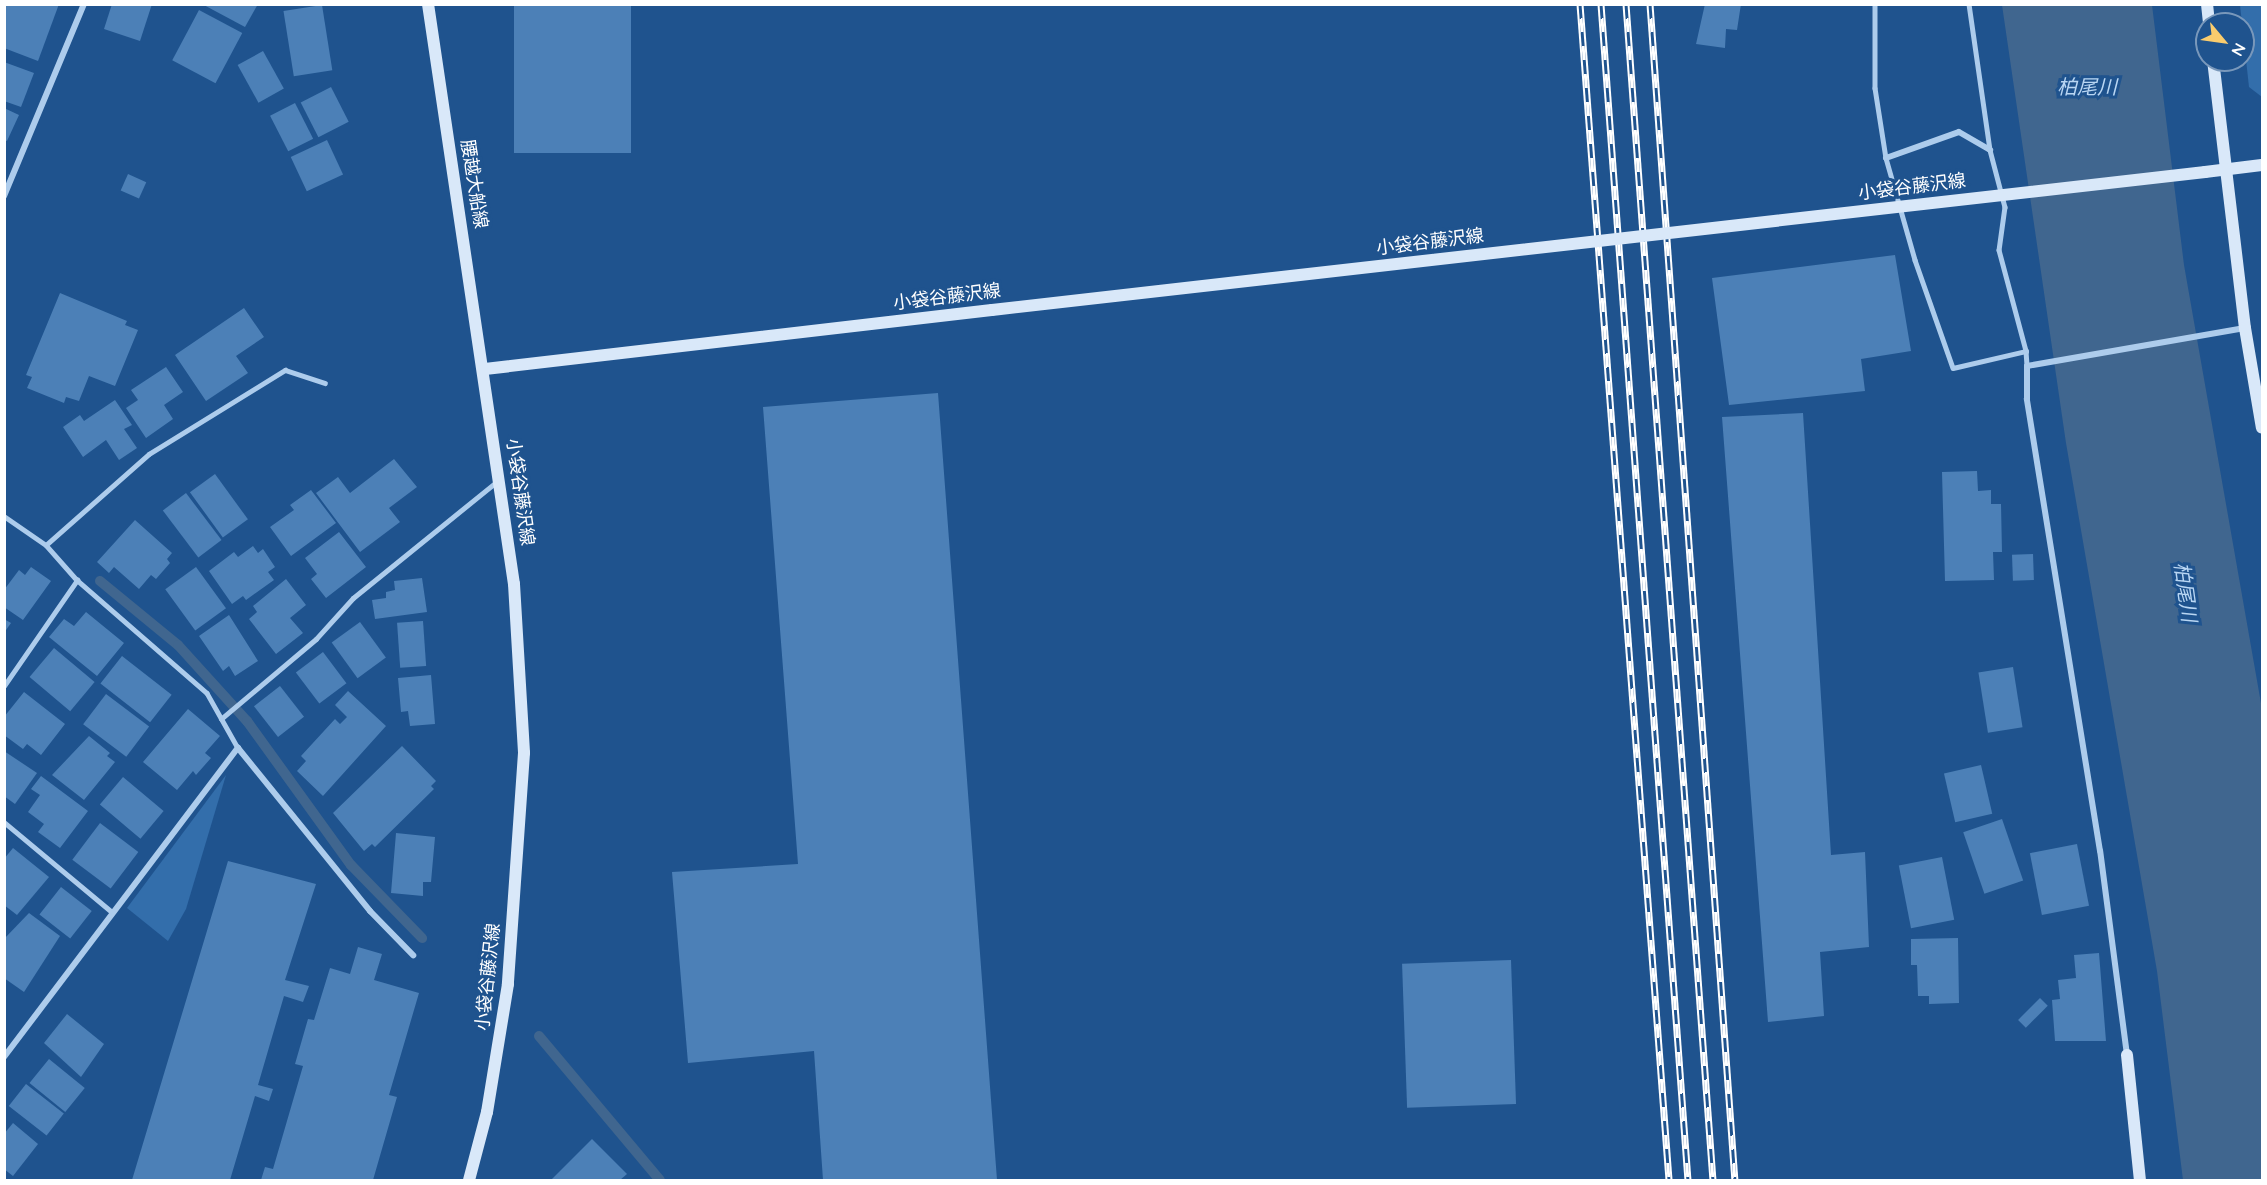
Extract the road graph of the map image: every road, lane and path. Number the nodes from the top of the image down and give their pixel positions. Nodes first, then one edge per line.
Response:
1 (84, 4) edge
2 (428, 4) edge
3 (1875, 4) edge
4 (1969, 4) edge
5 (2214, 72) edge
6 (1990, 150) junction
7 (1886, 158) junction
8 (2262, 165) edge
9 (2226, 169) junction
10 (4, 196) edge
11 (2245, 328) junction
12 (2025, 351) junction
13 (2027, 366) junction
14 (485, 369) junction
15 (325, 383) dead end
16 (2262, 428) edge
17 (500, 478) junction
18 (4, 516) edge
19 (46, 545) junction
20 (77, 580) junction
21 (4, 686) edge
22 (221, 719) junction
23 (238, 748) junction
24 (4, 822) edge
25 (112, 912) junction
26 (413, 955) dead end
27 (2127, 1055) joint
28 (4, 1057) edge
29 (469, 1180) edge
30 (2140, 1180) edge

1 - 10 street
2 - 14 main road, 腰越大船線
3 - 7 lane
4 - 6 lane
5 - 9 main road
6 - 7 street
6 - 12 lane
7 - 12 lane
8 - 9 main road, 小袋谷藤沢線
9 - 11 main road
9 - 14 main road, 小袋谷藤沢線, bridge
11 - 13 street
11 - 16 main road
12 - 13 lane
13 - 27 street
14 - 17 main road, 小袋谷藤沢線
15 - 19 lane
17 - 22 lane
17 - 29 main road, 小袋谷藤沢線
18 - 19 lane
19 - 20 lane
20 - 21 lane
20 - 22 lane
22 - 23 lane
23 - 25 street
23 - 26 street
24 - 25 lane
25 - 28 street
27 - 30 main road

